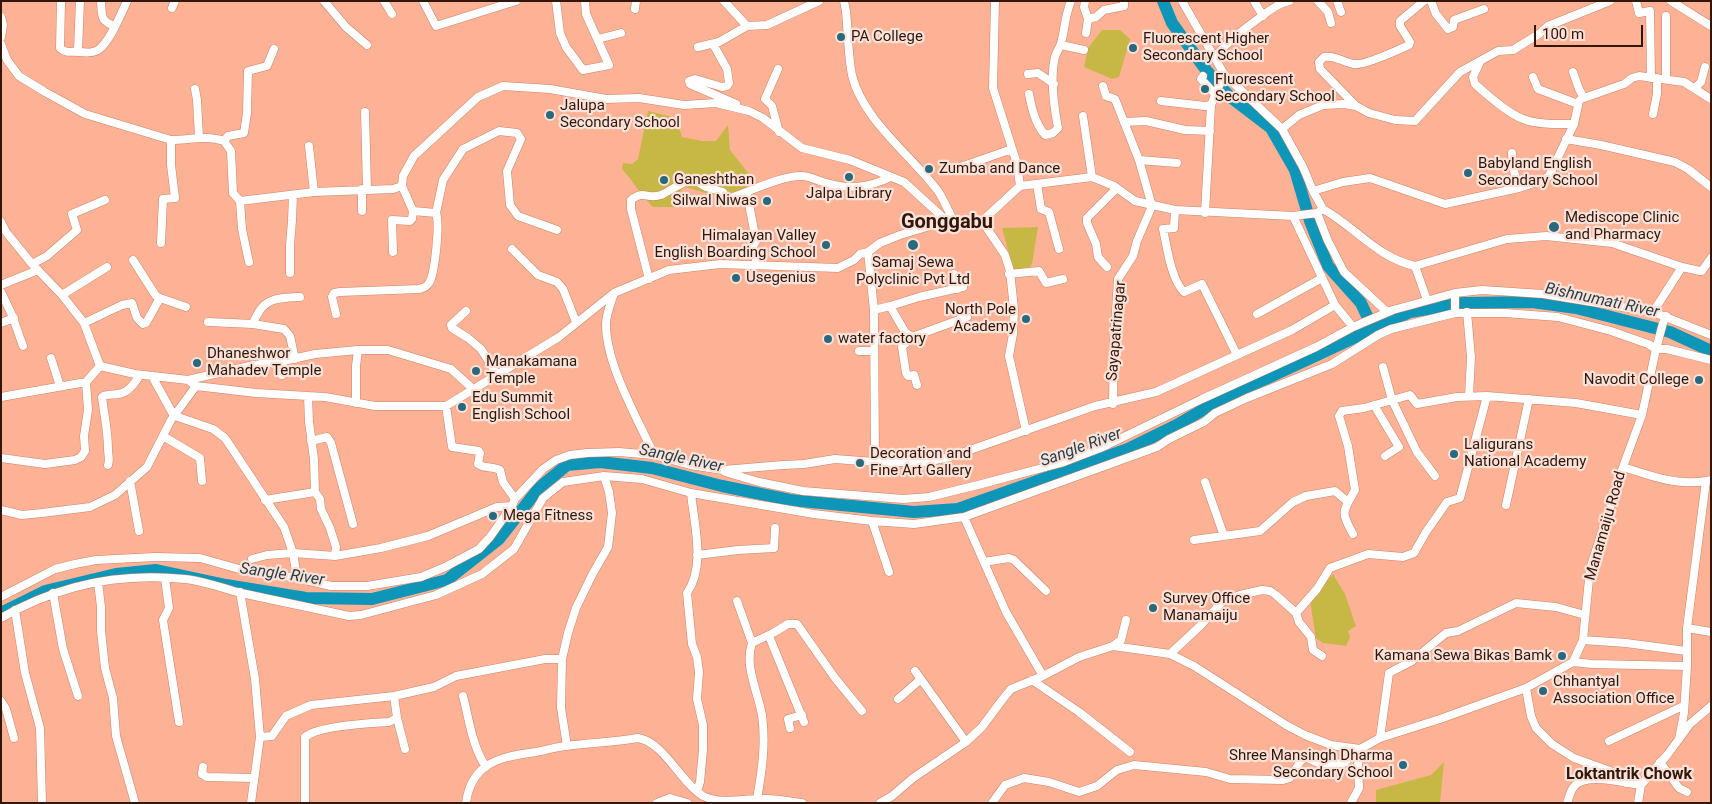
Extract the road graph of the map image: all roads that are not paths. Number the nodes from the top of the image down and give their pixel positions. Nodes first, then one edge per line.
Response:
1 (61, 1) edge
2 (80, 1) edge
3 (101, 1) edge
4 (127, 1) edge
5 (324, 1) edge
6 (384, 1) edge
7 (423, 1) edge
8 (516, 1) edge
9 (556, 1) edge
10 (585, 1) edge
11 (724, 1) edge
12 (819, 1) edge
13 (844, 1) edge
14 (995, 1) edge
15 (1071, 1) edge
16 (1085, 1) edge
17 (1124, 1) edge
18 (1182, 1) edge
19 (1254, 1) edge
20 (1289, 1) edge
21 (1318, 1) edge
22 (1336, 1) edge
23 (1424, 1) edge
24 (1430, 1) edge
25 (1610, 1) edge
26 (1636, 1) edge
27 (1671, 1) edge
28 (1484, 10) dead end
29 (1341, 12) dead end
30 (392, 14) dead end
31 (1263, 16) junction
32 (1666, 16) dead end
33 (1, 17) edge
34 (1088, 19) junction
35 (1331, 24) dead end
36 (115, 26) junction
37 (747, 26) junction
38 (1711, 26) edge
39 (621, 33) dead end
40 (1086, 33) dead end
41 (1, 37) edge
42 (598, 39) junction
43 (1, 44) edge
44 (713, 44) junction
45 (367, 45) dead end
46 (1061, 45) junction
47 (698, 46) dead end
48 (274, 49) dead end
49 (1084, 50) dead end
50 (78, 52) junction
51 (1214, 58) junction
52 (1480, 62) junction
53 (1705, 67) dead end
54 (778, 69) dead end
55 (1573, 72) dead end
56 (1028, 74) dead end
57 (1202, 76) dead end
58 (1223, 77) junction
59 (1533, 77) dead end
60 (1654, 78) junction
61 (1666, 78) junction
62 (1054, 84) junction
63 (1103, 86) dead end
64 (1695, 88) junction
65 (195, 89) dead end
66 (1215, 93) junction
67 (1029, 94) dead end
68 (1584, 98) junction
69 (1711, 99) edge
70 (1161, 101) dead end
71 (1211, 104) junction
72 (1578, 104) junction
73 (1356, 106) junction
74 (749, 111) junction
75 (365, 112) dead end
76 (1653, 114) dead end
77 (1083, 116) dead end
78 (1124, 122) junction
79 (1574, 124) junction
80 (1282, 130) junction
81 (779, 132) junction
82 (1210, 132) junction
83 (199, 138) junction
84 (1566, 139) junction
85 (171, 140) junction
86 (224, 140) junction
87 (309, 146) dead end
88 (1012, 148) junction
89 (1512, 153) dead end
90 (1139, 160) junction
91 (1177, 163) dead end
92 (952, 170) dead end
93 (891, 177) junction
94 (1092, 177) junction
95 (1036, 184) junction
96 (402, 186) junction
97 (1020, 186) junction
98 (1711, 187) edge
99 (1117, 188) junction
100 (1519, 188) junction
101 (364, 189) junction
102 (1313, 190) junction
103 (314, 192) junction
104 (747, 193) junction
105 (293, 195) junction
106 (105, 200) dead end
107 (240, 201) junction
108 (1152, 206) junction
109 (1176, 210) junction
110 (362, 211) dead end
111 (413, 211) junction
112 (1320, 211) junction
113 (1205, 212) junction
114 (436, 213) junction
115 (1296, 215) junction
116 (982, 221) junction
117 (1, 222) edge
118 (950, 222) junction
119 (557, 230) dead end
120 (161, 243) dead end
121 (512, 249) dead end
122 (1059, 249) dead end
123 (393, 252) dead end
124 (868, 252) junction
125 (1711, 258) edge
126 (133, 260) dead end
127 (249, 262) dead end
128 (32, 264) junction
129 (756, 264) junction
130 (1415, 266) junction
131 (107, 267) dead end
132 (1107, 267) dead end
133 (1682, 267) junction
134 (38, 270) junction
135 (290, 273) dead end
136 (954, 274) dead end
137 (1009, 274) junction
138 (1322, 278) junction
139 (649, 279) junction
140 (1063, 279) dead end
141 (1, 285) edge
142 (1, 292) edge
143 (614, 293) junction
144 (62, 295) junction
145 (1455, 295) junction
146 (300, 297) dead end
147 (160, 298) junction
148 (1427, 300) junction
149 (1335, 305) junction
150 (186, 307) dead end
151 (887, 307) junction
152 (874, 310) junction
153 (466, 311) dead end
154 (1455, 311) junction
155 (1467, 312) junction
156 (1653, 312) junction
157 (1384, 313) junction
158 (336, 314) dead end
159 (1257, 314) dead end
160 (967, 317) dead end
161 (14, 318) junction
162 (1665, 320) junction
163 (208, 322) dead end
164 (576, 322) junction
165 (1, 323) edge
166 (84, 323) junction
167 (254, 324) junction
168 (1356, 325) junction
169 (1711, 335) edge
170 (912, 338) junction
171 (23, 346) dead end
172 (1657, 346) junction
173 (358, 350) junction
174 (859, 351) dead end
175 (874, 351) junction
176 (1237, 355) junction
177 (51, 358) dead end
178 (295, 359) junction
179 (1711, 360) edge
180 (282, 361) junction
181 (100, 366) junction
182 (1383, 367) dead end
183 (498, 374) junction
184 (140, 375) junction
185 (282, 375) dead end
186 (152, 376) junction
187 (188, 380) junction
188 (86, 382) junction
189 (917, 385) dead end
190 (60, 386) junction
191 (196, 386) junction
192 (472, 388) junction
193 (1, 396) edge
194 (308, 396) junction
195 (1469, 396) junction
196 (1487, 396) junction
197 (1528, 399) junction
198 (1392, 400) junction
199 (356, 402) junction
200 (1112, 404) junction
201 (1374, 405) junction
202 (446, 406) junction
203 (1642, 414) junction
204 (175, 416) junction
205 (1026, 431) junction
206 (163, 436) junction
207 (311, 441) junction
208 (654, 455) junction
209 (1385, 456) dead end
210 (1, 458) edge
211 (875, 462) junction
212 (108, 465) dead end
213 (1623, 467) junction
214 (723, 470) junction
215 (604, 476) junction
216 (1435, 476) dead end
217 (1708, 480) edge
218 (202, 481) dead end
219 (130, 482) junction
220 (1205, 482) dead end
221 (315, 492) junction
222 (691, 493) junction
223 (266, 500) junction
224 (1348, 502) junction
225 (514, 503) junction
226 (1506, 505) dead end
227 (1, 510) edge
228 (964, 517) junction
229 (872, 521) junction
230 (353, 524) dead end
231 (774, 528) dead end
232 (139, 531) dead end
233 (1353, 534) dead end
234 (1224, 536) junction
235 (1194, 540) dead end
236 (293, 553) junction
237 (335, 556) junction
238 (697, 556) junction
239 (252, 559) dead end
240 (984, 562) junction
241 (889, 572) dead end
242 (165, 578) junction
243 (297, 578) junction
244 (98, 582) junction
245 (1046, 591) dead end
246 (240, 592) junction
247 (53, 593) junction
248 (1, 597) edge
249 (737, 601) dead end
250 (15, 610) junction
251 (1296, 613) junction
252 (1585, 615) junction
253 (1, 618) edge
254 (1126, 620) dead end
255 (1687, 628) junction
256 (1711, 632) edge
257 (769, 636) junction
258 (1583, 640) junction
259 (752, 644) junction
260 (1113, 646) junction
261 (1686, 651) junction
262 (1170, 654) junction
263 (1322, 656) dead end
264 (562, 659) junction
265 (1573, 662) junction
266 (1687, 666) junction
267 (915, 672) dead end
268 (1044, 676) junction
269 (921, 679) junction
270 (1032, 680) junction
271 (1526, 688) junction
272 (78, 696) dead end
273 (394, 696) junction
274 (463, 696) dead end
275 (898, 699) dead end
276 (1, 701) edge
277 (1683, 706) junction
278 (1711, 706) edge
279 (862, 711) dead end
280 (397, 718) junction
281 (179, 722) dead end
282 (790, 728) dead end
283 (260, 737) junction
284 (14, 738) dead end
285 (1380, 738) junction
286 (1678, 739) junction
287 (1609, 741) dead end
288 (966, 742) junction
289 (567, 746) junction
290 (405, 749) dead end
291 (1360, 749) junction
292 (1130, 752) dead end
293 (1660, 762) junction
294 (203, 767) dead end
295 (486, 767) junction
296 (253, 778) junction
297 (1626, 783) junction
298 (1641, 785) junction
299 (697, 791) junction
300 (1687, 792) dead end
301 (757, 799) junction
302 (712, 802) edge
303 (42, 803) edge
304 (135, 803) edge
305 (251, 803) edge
306 (305, 803) edge
307 (466, 803) edge
308 (657, 803) edge
309 (687, 803) edge
310 (726, 803) edge
311 (802, 803) edge
312 (880, 803) edge
313 (992, 803) edge
314 (1350, 803) edge
315 (1567, 803) edge
316 (1638, 803) edge

1 - 50 street
2 - 50 street
3 - 36 street
4 - 36 street
5 - 45 street
6 - 30 street
7 - 8 street
9 - 42 street
10 - 42 street
11 - 37 street
12 - 37 street
13 - 118 street
14 - 88 street
15 - 46 street
16 - 34 street
17 - 34 street
18 - 51 street
19 - 31 street
20 - 31 street
21 - 35 street
22 - 29 street
23 - 73 street
24 - 28 street
25 - 52 street
26 - 60 street
27 - 38 street
31 - 51 street
32 - 61 street
33 - 41 street
34 - 40 street
36 - 50 street
37 - 44 street
39 - 42 street
43 - 85 street
44 - 47 street
44 - 74 street
46 - 49 street
46 - 62 street
48 - 86 street
51 - 58 street
52 - 73 street
52 - 79 street
53 - 64 street
54 - 81 street
55 - 68 street
56 - 62 street
57 - 66 street
58 - 66 street
58 - 80 street
59 - 72 street
60 - 61 street
60 - 68 street
60 - 76 street
61 - 64 street
62 - 67 street
63 - 78 street
64 - 69 street
65 - 83 street
66 - 71 street
68 - 72 street
70 - 71 street
71 - 82 street
72 - 79 street
73 - 80 street
74 - 81 street
74 - 96 street
75 - 101 street
77 - 94 street
78 - 82 street
78 - 90 street
79 - 84 street
80 - 102 street
81 - 93 street
82 - 113 street
83 - 85 street
83 - 86 street
84 - 98 street
84 - 100 street
85 - 120 street
86 - 107 street
87 - 103 street
88 - 92 street
88 - 97 street
89 - 100 street
90 - 91 street
90 - 108 street
93 - 104 street
93 - 118 street
94 - 95 street
94 - 99 street
95 - 97 street
95 - 122 street
96 - 101 street
96 - 111 street
97 - 116 street
99 - 108 street
99 - 132 street
100 - 102 street
101 - 103 street
101 - 110 street
102 - 112 street
103 - 105 street
104 - 129 street
104 - 139 street
105 - 107 street
105 - 135 street
106 - 128 street
107 - 127 street
108 - 109 street
108 - 200 street, Sayapatrinagar
109 - 113 street
109 - 176 street
111 - 114 street
111 - 123 street
112 - 115 street
112 - 130 street
112 - 157 street
113 - 115 street
114 - 119 street
114 - 158 street
115 - 138 street
116 - 118 street
116 - 137 street
117 - 128 street
118 - 124 street
121 - 164 street
124 - 129 street
124 - 152 street
125 - 133 street
126 - 147 street
128 - 134 street
129 - 139 street
130 - 133 street
130 - 148 street
131 - 144 street
133 - 156 street
134 - 141 street
134 - 144 street
136 - 151 street
137 - 140 street
137 - 205 street
138 - 149 street
138 - 159 street
139 - 143 street
142 - 161 street
143 - 164 street
143 - 208 street
144 - 166 street
145 - 148 street
145 - 154 street
145 - 156 street
146 - 167 street
147 - 150 street
147 - 166 street
148 - 157 street
149 - 168 street
149 - 176 street
151 - 152 street
151 - 170 street
152 - 175 street
153 - 183 street
154 - 155 street
154 - 228 street
155 - 172 street
155 - 195 street
156 - 162 street
157 - 168 street
160 - 170 street
161 - 165 street
161 - 171 street
162 - 169 street
162 - 172 street, Manamaiju Road
163 - 167 street
164 - 183 street
166 - 181 street
167 - 178 street
168 - 214 street
170 - 189 street
172 - 179 street
172 - 203 street, Manamaiju Road
173 - 178 street
173 - 192 street
173 - 199 street
174 - 175 street
175 - 211 street
176 - 200 street
177 - 190 street
178 - 180 street
180 - 185 street
180 - 187 street
181 - 184 street
181 - 188 street
182 - 198 street
183 - 192 street
184 - 186 street
184 - 212 street
186 - 187 street
186 - 204 street
187 - 191 street
188 - 190 street
188 - 210 street
190 - 193 street
191 - 194 street
191 - 204 street
192 - 202 street
194 - 199 street
194 - 207 street
195 - 196 street
195 - 198 street
196 - 197 street
196 - 251 street
197 - 203 street
197 - 226 street
198 - 201 street
198 - 216 street
199 - 202 street
200 - 205 street
201 - 209 street
201 - 224 street
202 - 225 street
203 - 213 street, Manamaiju Road
204 - 206 street
204 - 223 street
205 - 211 street
206 - 218 street
206 - 219 street
207 - 221 street
207 - 230 street
208 - 214 street
208 - 225 street
211 - 214 street
213 - 217 street
213 - 252 street, Manamaiju Road
215 - 222 street
215 - 246 street
215 - 264 street
217 - 255 street
219 - 227 street
219 - 232 street
220 - 234 street
221 - 223 street
221 - 237 street
222 - 229 street
222 - 238 street
223 - 236 street
224 - 233 street
224 - 234 street
225 - 237 street
225 - 243 street
228 - 229 street
228 - 240 street
229 - 241 street
231 - 238 street
234 - 235 street
236 - 237 street
236 - 239 street
236 - 243 street
238 - 299 street
240 - 245 street
240 - 268 street
242 - 244 street
242 - 246 street
242 - 281 street
243 - 248 street
244 - 247 street
244 - 304 street
246 - 283 street
247 - 250 street
247 - 272 street
249 - 259 street
250 - 253 street
250 - 303 street
251 - 262 street
251 - 263 street
252 - 258 street, Manamaiju Road
252 - 285 street
254 - 260 street
255 - 256 street
255 - 261 street
257 - 259 street
257 - 279 street
257 - 282 street
258 - 261 street
258 - 265 street, Manamaiju Road
259 - 301 street
260 - 262 street
260 - 268 street
261 - 266 street
262 - 291 street
264 - 273 street
264 - 289 street
265 - 266 street
265 - 271 street
266 - 277 street
267 - 269 street
268 - 270 street
269 - 275 street
269 - 288 street
270 - 288 street
270 - 292 street
271 - 285 street
271 - 297 street
273 - 280 street
273 - 283 street
274 - 295 street
276 - 284 street
277 - 286 street
277 - 287 street
278 - 286 street
280 - 290 street
280 - 306 street
283 - 296 street
285 - 291 street
286 - 293 street
288 - 312 street
289 - 295 street
289 - 299 street
291 - 313 street
291 - 314 street
293 - 298 street
293 - 300 street
294 - 296 street
295 - 307 street
296 - 305 street
297 - 298 street
297 - 315 street
298 - 316 street
299 - 302 street
301 - 310 street
301 - 311 street
302 - 310 street
308 - 309 street

